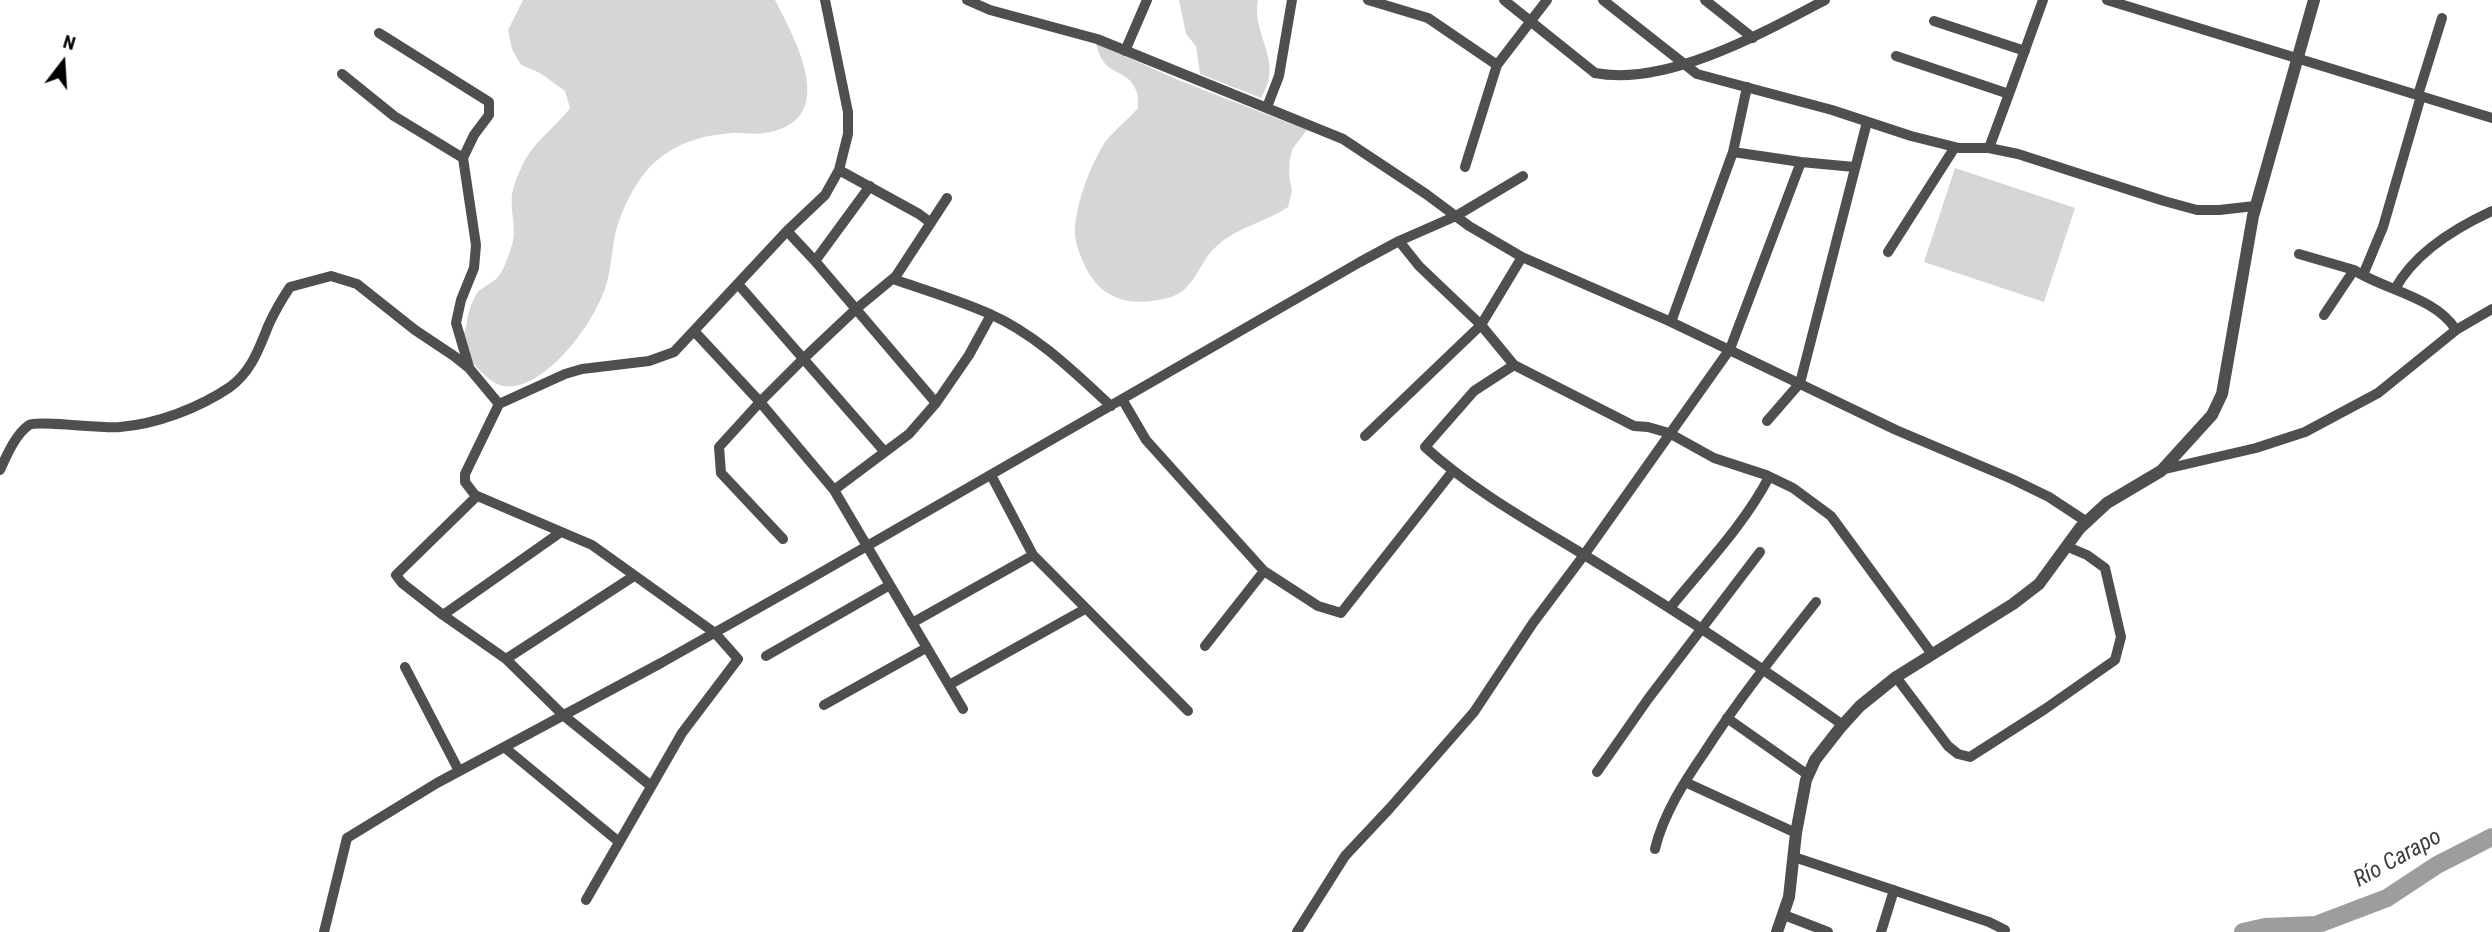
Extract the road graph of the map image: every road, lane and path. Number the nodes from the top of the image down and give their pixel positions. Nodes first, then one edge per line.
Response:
1 (825, 0) edge
2 (967, 0) edge
3 (1147, 0) edge
4 (1292, 0) edge
5 (1368, 0) edge
6 (1504, 0) edge
7 (1547, 0) edge
8 (1603, 0) edge
9 (1705, 0) edge
10 (1825, 0) edge
11 (2043, 0) edge
12 (2107, 0) edge
13 (2314, 0) edge
14 (2442, 18) dead end
15 (1531, 21) junction
16 (1934, 21) dead end
17 (379, 33) dead end
18 (1753, 38) junction
19 (1125, 51) junction
20 (2025, 51) junction
21 (1896, 56) dead end
22 (2296, 58) junction
23 (1684, 63) junction
24 (1497, 65) junction
25 (342, 74) dead end
26 (1747, 87) junction
27 (2009, 94) junction
28 (2419, 96) junction
29 (1267, 107) junction
30 (2492, 118) edge
31 (1867, 122) junction
32 (1955, 147) junction
33 (1989, 148) junction
34 (1733, 152) junction
35 (463, 158) junction
36 (1801, 162) junction
37 (1465, 167) dead end
38 (1854, 167) junction
39 (839, 170) junction
40 (1523, 176) dead end
41 (870, 186) junction
42 (947, 198) dead end
43 (2255, 206) junction
44 (2492, 211) edge
45 (1455, 216) junction
46 (931, 223) junction
47 (787, 231) junction
48 (1399, 241) junction
49 (1888, 252) dead end
50 (2299, 254) dead end
51 (1522, 257) junction
52 (816, 261) junction
53 (2358, 272) junction
54 (893, 279) junction
55 (738, 284) junction
56 (2395, 289) junction
57 (856, 309) junction
58 (2492, 309) edge
59 (991, 315) junction
60 (2324, 315) dead end
61 (1671, 322) junction
62 (1481, 325) junction
63 (2456, 330) junction
64 (694, 331) junction
65 (1730, 349) junction
66 (803, 359) junction
67 (1514, 365) junction
68 (469, 369) junction
69 (1800, 383) junction
70 (1122, 400) junction
71 (760, 402) junction
72 (936, 403) junction
73 (499, 404) junction
74 (1111, 406) junction
75 (1767, 421) dead end
76 (1669, 433) junction
77 (1364, 436) dead end
78 (884, 452) junction
79 (0, 470) edge
80 (2161, 471) junction
81 (1452, 472) junction
82 (991, 475) junction
83 (1769, 477) junction
84 (834, 490) junction
85 (477, 496) junction
86 (2087, 522) junction
87 (561, 532) junction
88 (783, 538) dead end
89 (867, 546) junction
90 (2068, 547) junction
91 (1760, 552) dead end
92 (1033, 555) junction
93 (1584, 555) junction
94 (1264, 571) junction
95 (634, 576) junction
96 (890, 585) junction
97 (1816, 602) dead end
98 (1670, 608) junction
99 (1085, 609) junction
100 (443, 615) junction
101 (912, 623) junction
102 (1702, 629) junction
103 (715, 633) junction
104 (1205, 646) dead end
105 (926, 648) junction
106 (1932, 654) junction
107 (766, 656) dead end
108 (506, 659) junction
109 (405, 667) dead end
110 (1763, 668) junction
111 (1896, 677) junction
112 (949, 685) junction
113 (824, 705) dead end
114 (963, 709) dead end
115 (1188, 711) dead end
116 (563, 715) junction
117 (1727, 718) junction
118 (1843, 725) junction
119 (504, 747) junction
120 (459, 771) junction
121 (1597, 772) dead end
122 (1808, 775) junction
123 (1685, 782) junction
124 (651, 786) junction
125 (1796, 833) junction
126 (619, 842) junction
127 (1655, 849) dead end
128 (1794, 857) junction
129 (1894, 890) junction
130 (586, 900) dead end
131 (1784, 915) junction
132 (2005, 930) dead end
133 (324, 932) edge
134 (1297, 932) edge
135 (1777, 932) edge
136 (1828, 932) edge
137 (1881, 932) edge

1 - 39 street
2 - 19 street
3 - 19 street
4 - 29 street
5 - 24 street
6 - 15 street
7 - 15 street
8 - 23 street
9 - 18 street
10 - 18 street
11 - 20 street
12 - 22 street
13 - 22 street
14 - 28 street
15 - 23 street
15 - 24 street
16 - 20 street
17 - 35 street
18 - 23 street
19 - 29 street
20 - 27 street
21 - 27 street
22 - 28 street
22 - 43 street
23 - 26 street
24 - 37 street
25 - 35 street
26 - 31 street
26 - 34 street
27 - 33 street
28 - 30 street
28 - 53 street
29 - 45 street
31 - 32 street
31 - 38 street
32 - 33 street
32 - 49 street
33 - 43 street
34 - 36 street
34 - 61 street
35 - 68 street
36 - 38 street
36 - 65 street
38 - 69 street
39 - 41 street
39 - 47 street
40 - 45 street
41 - 46 street
41 - 52 street
42 - 46 street
43 - 80 street
44 - 56 street
45 - 48 street
45 - 51 street
46 - 54 street
47 - 52 street
47 - 55 street
48 - 62 street
48 - 70 street
50 - 53 street
51 - 61 street
51 - 62 street
52 - 57 street
53 - 56 street
53 - 60 street
54 - 57 street
54 - 59 street
55 - 64 street
55 - 66 street
56 - 63 street
57 - 66 street
57 - 72 street
58 - 63 street
59 - 72 street
59 - 74 street
61 - 65 street
62 - 67 street
62 - 77 street
63 - 80 street
64 - 71 street
64 - 73 street
65 - 69 street
65 - 76 street
66 - 71 street
66 - 78 street
67 - 76 street
67 - 81 street
68 - 73 street
68 - 79 street
69 - 75 street
69 - 86 street
70 - 74 street
70 - 94 street
71 - 84 street
71 - 88 street
72 - 78 street
73 - 85 street
74 - 82 street
76 - 83 street
76 - 93 street
78 - 84 street
80 - 86 street
81 - 93 street
81 - 94 street
82 - 89 street
82 - 92 street
83 - 98 street
83 - 106 street
84 - 89 street
85 - 87 street
85 - 100 street
86 - 90 street
87 - 95 street
87 - 100 street
89 - 96 street
89 - 103 street
90 - 106 street
90 - 111 street
91 - 102 street
92 - 99 street
92 - 101 street
93 - 98 street
93 - 134 street
94 - 104 street
95 - 103 street
95 - 108 street
96 - 101 street
96 - 107 street
97 - 110 street
98 - 102 street
99 - 112 street
99 - 115 street
100 - 108 street
101 - 105 street
102 - 110 street
102 - 121 street
103 - 116 street
103 - 124 street
105 - 112 street
105 - 113 street
106 - 111 street
108 - 116 street
109 - 120 street
110 - 117 street
110 - 118 street
111 - 118 street
112 - 114 street
116 - 119 street
116 - 124 street
117 - 122 street
117 - 123 street
118 - 122 street
119 - 120 street
119 - 126 street
120 - 133 street
122 - 125 street
123 - 125 street
123 - 127 street
124 - 126 street
125 - 128 street
126 - 130 street
128 - 129 street
128 - 131 street
129 - 132 street
129 - 137 street
131 - 135 street
131 - 136 street

